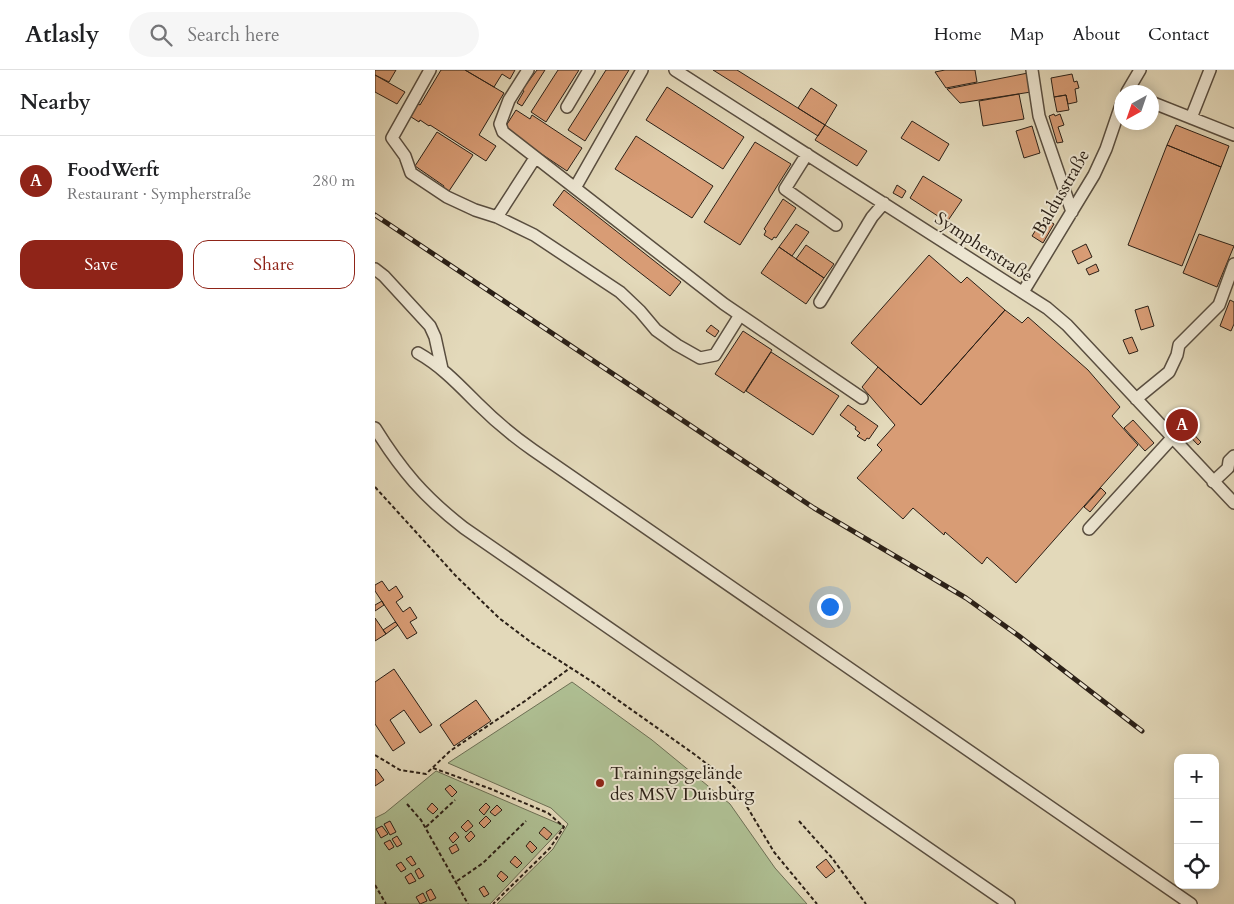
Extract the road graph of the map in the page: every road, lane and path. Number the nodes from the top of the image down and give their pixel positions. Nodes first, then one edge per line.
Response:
1 (430, 70) edge
2 (528, 70) edge
3 (589, 70) edge
4 (642, 70) edge
5 (677, 70) edge
6 (1032, 70) edge
7 (1140, 70) edge
8 (1210, 70) edge
9 (1131, 85) edge
10 (1159, 105) edge
11 (567, 107) dead end
12 (1191, 118) junction
13 (1114, 126) edge
14 (1234, 135) edge
15 (807, 154) junction
16 (535, 158) junction
17 (575, 188) junction
18 (884, 203) junction
19 (1072, 212) junction
20 (497, 217) junction
21 (836, 225) dead end
22 (1234, 264) edge
23 (375, 269) edge
24 (1023, 292) junction
25 (820, 302) dead end
26 (740, 315) junction
27 (418, 353) dead end
28 (442, 369) junction
29 (862, 398) dead end
30 (1136, 399) junction
31 (375, 428) edge
32 (1172, 438) junction
33 (1234, 456) edge
34 (1213, 482) junction
35 (375, 487) edge
36 (1234, 503) edge
37 (1089, 529) dead end
38 (570, 668) junction
39 (375, 755) edge
40 (433, 768) junction
41 (455, 800) dead end
42 (407, 804) dead end
43 (527, 820) dead end
44 (799, 821) dead end
45 (425, 828) junction
46 (456, 881) junction
47 (375, 885) edge
48 (386, 904) edge
49 (468, 904) edge
50 (493, 904) edge
51 (817, 904) edge
52 (866, 904) edge
53 (1009, 904) edge
54 (1191, 904) edge

1 - 20 street
2 - 16 street
3 - 11 street
4 - 17 street
5 - 15 street, Sympherstraße
6 - 19 street
7 - 9 street
8 - 12 street
10 - 12 street
12 - 14 street
13 - 19 street, Baldusstraße
15 - 18 street, Sympherstraße
15 - 21 street
16 - 17 street
16 - 20 street
17 - 26 street
18 - 24 street, Sympherstraße
18 - 25 street
19 - 24 street, Baldusstraße
20 - 26 street
22 - 30 street
23 - 28 street
24 - 30 street, Sympherstraße
26 - 29 street
27 - 28 street
28 - 54 street
30 - 32 street, Sympherstraße
31 - 53 street
32 - 34 street, Sympherstraße
32 - 37 street
33 - 34 street
34 - 36 street, Sympherstraße
35 - 38 path
38 - 40 path
38 - 51 path
39 - 40 path
40 - 50 path
41 - 45 path
42 - 45 path
43 - 46 path
44 - 52 path
45 - 46 path
46 - 49 path
47 - 48 path

